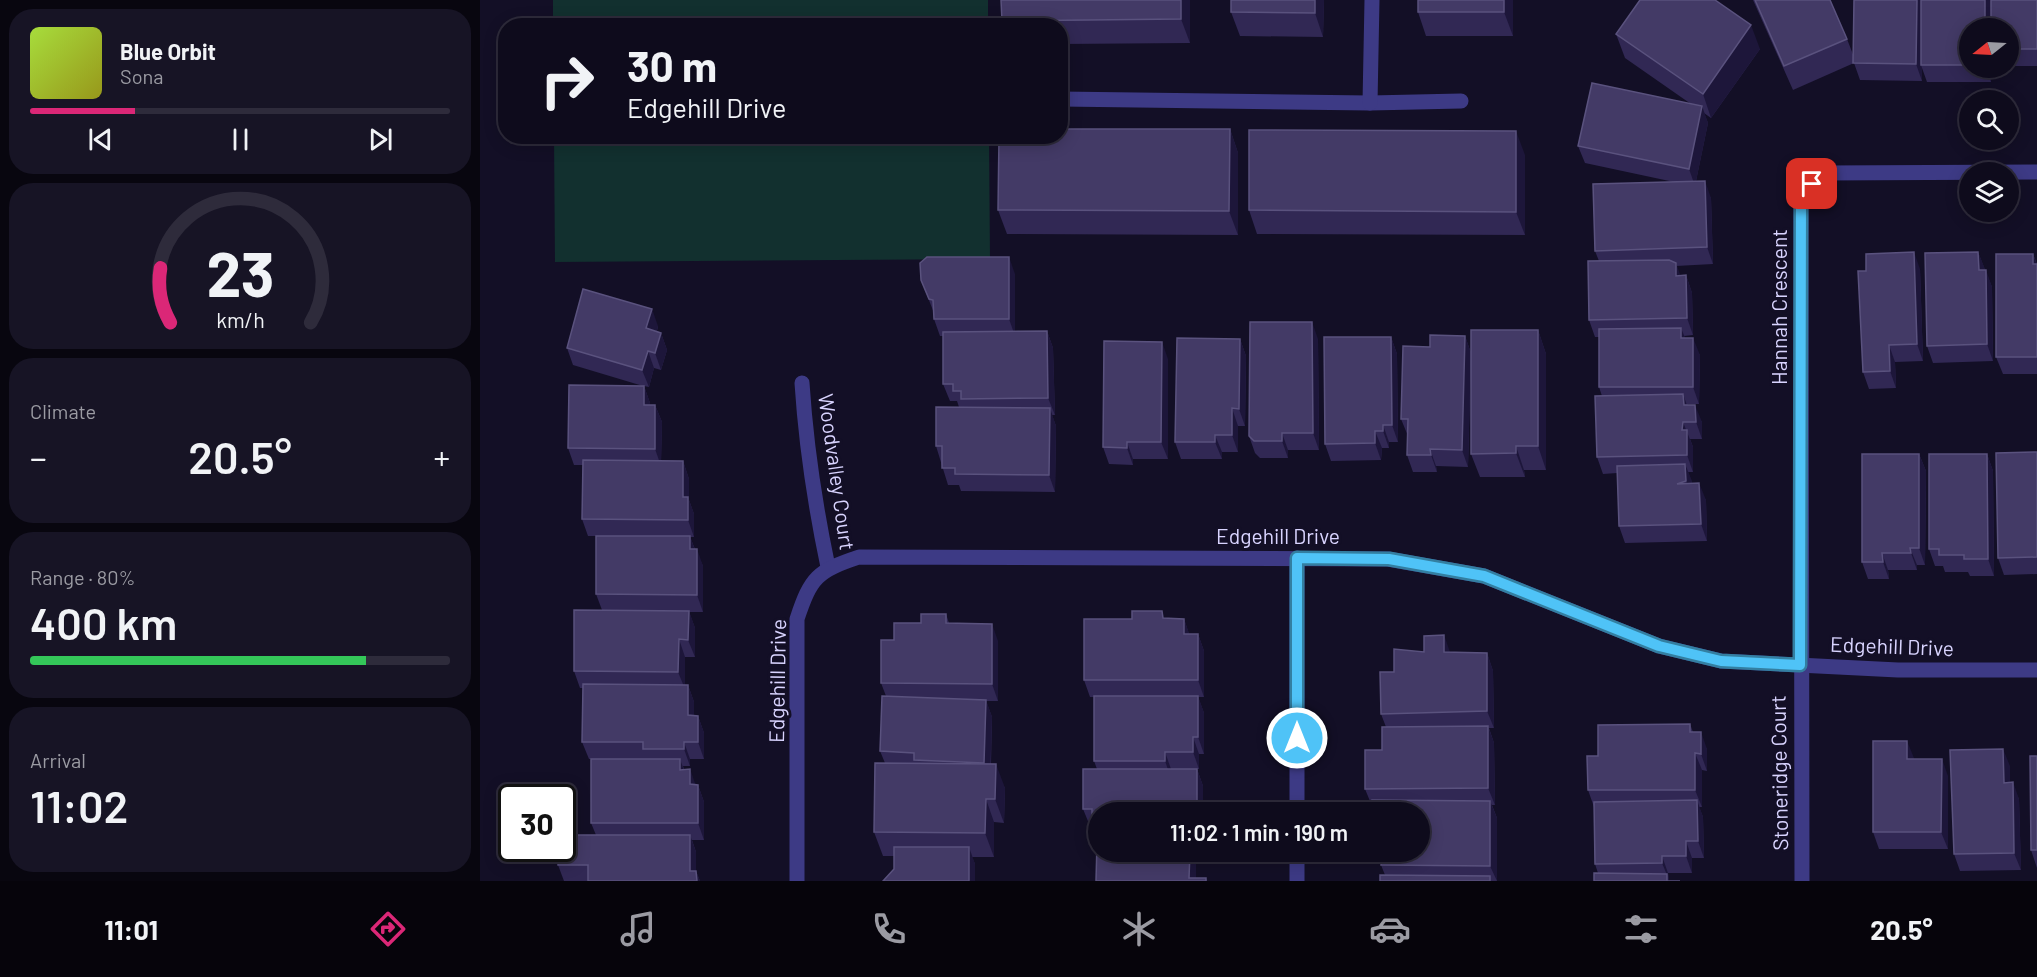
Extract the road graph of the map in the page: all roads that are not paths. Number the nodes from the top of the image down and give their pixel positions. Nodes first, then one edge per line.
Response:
1 (1372, 0) edge
2 (1068, 99) edge
3 (1461, 101) dead end
4 (1370, 103) junction
5 (2037, 172) edge
6 (802, 383) dead end
7 (1297, 558) junction
8 (828, 567) junction
9 (1800, 665) junction
10 (2037, 670) edge
11 (1297, 802) edge
12 (1297, 862) edge
13 (797, 881) edge
14 (1297, 881) edge
15 (1802, 881) edge

1 - 4 street
2 - 4 street
3 - 4 street
5 - 9 street, Hannah Crescent
6 - 8 street, Woodvalley Court
7 - 8 street, Edgehill Drive
7 - 9 street, Edgehill Drive
7 - 11 street
8 - 13 street, Edgehill Drive
9 - 10 street, Edgehill Drive
9 - 15 street, Stoneridge Court
12 - 14 street

